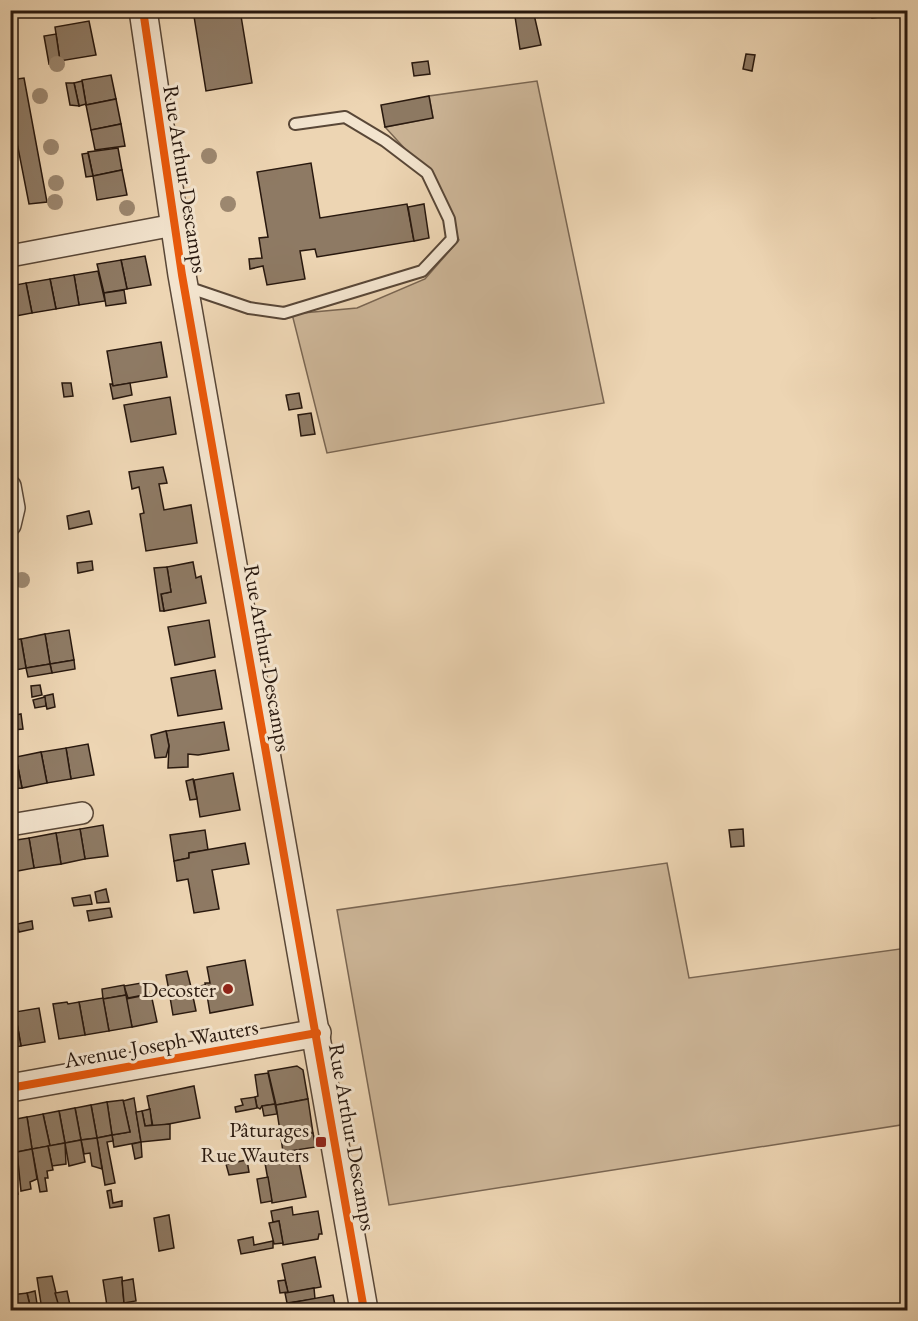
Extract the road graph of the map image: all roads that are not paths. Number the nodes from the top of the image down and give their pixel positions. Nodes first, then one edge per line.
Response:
1 (143, 10) edge
2 (295, 124) dead end
3 (174, 225) junction
4 (10, 256) edge
5 (184, 286) junction
6 (10, 486) edge
7 (12, 517) edge
8 (82, 813) dead end
9 (10, 825) edge
10 (317, 1033) junction
11 (10, 1088) edge
12 (364, 1311) edge

1 - 3 street, Rue Arthur Descamps
2 - 5 lane
3 - 4 street
3 - 5 street, Rue Arthur Descamps
5 - 10 street, Rue Arthur Descamps
6 - 7 street
8 - 9 street
10 - 11 street, Avenue Joseph Wauters
10 - 12 street, Rue Arthur Descamps

